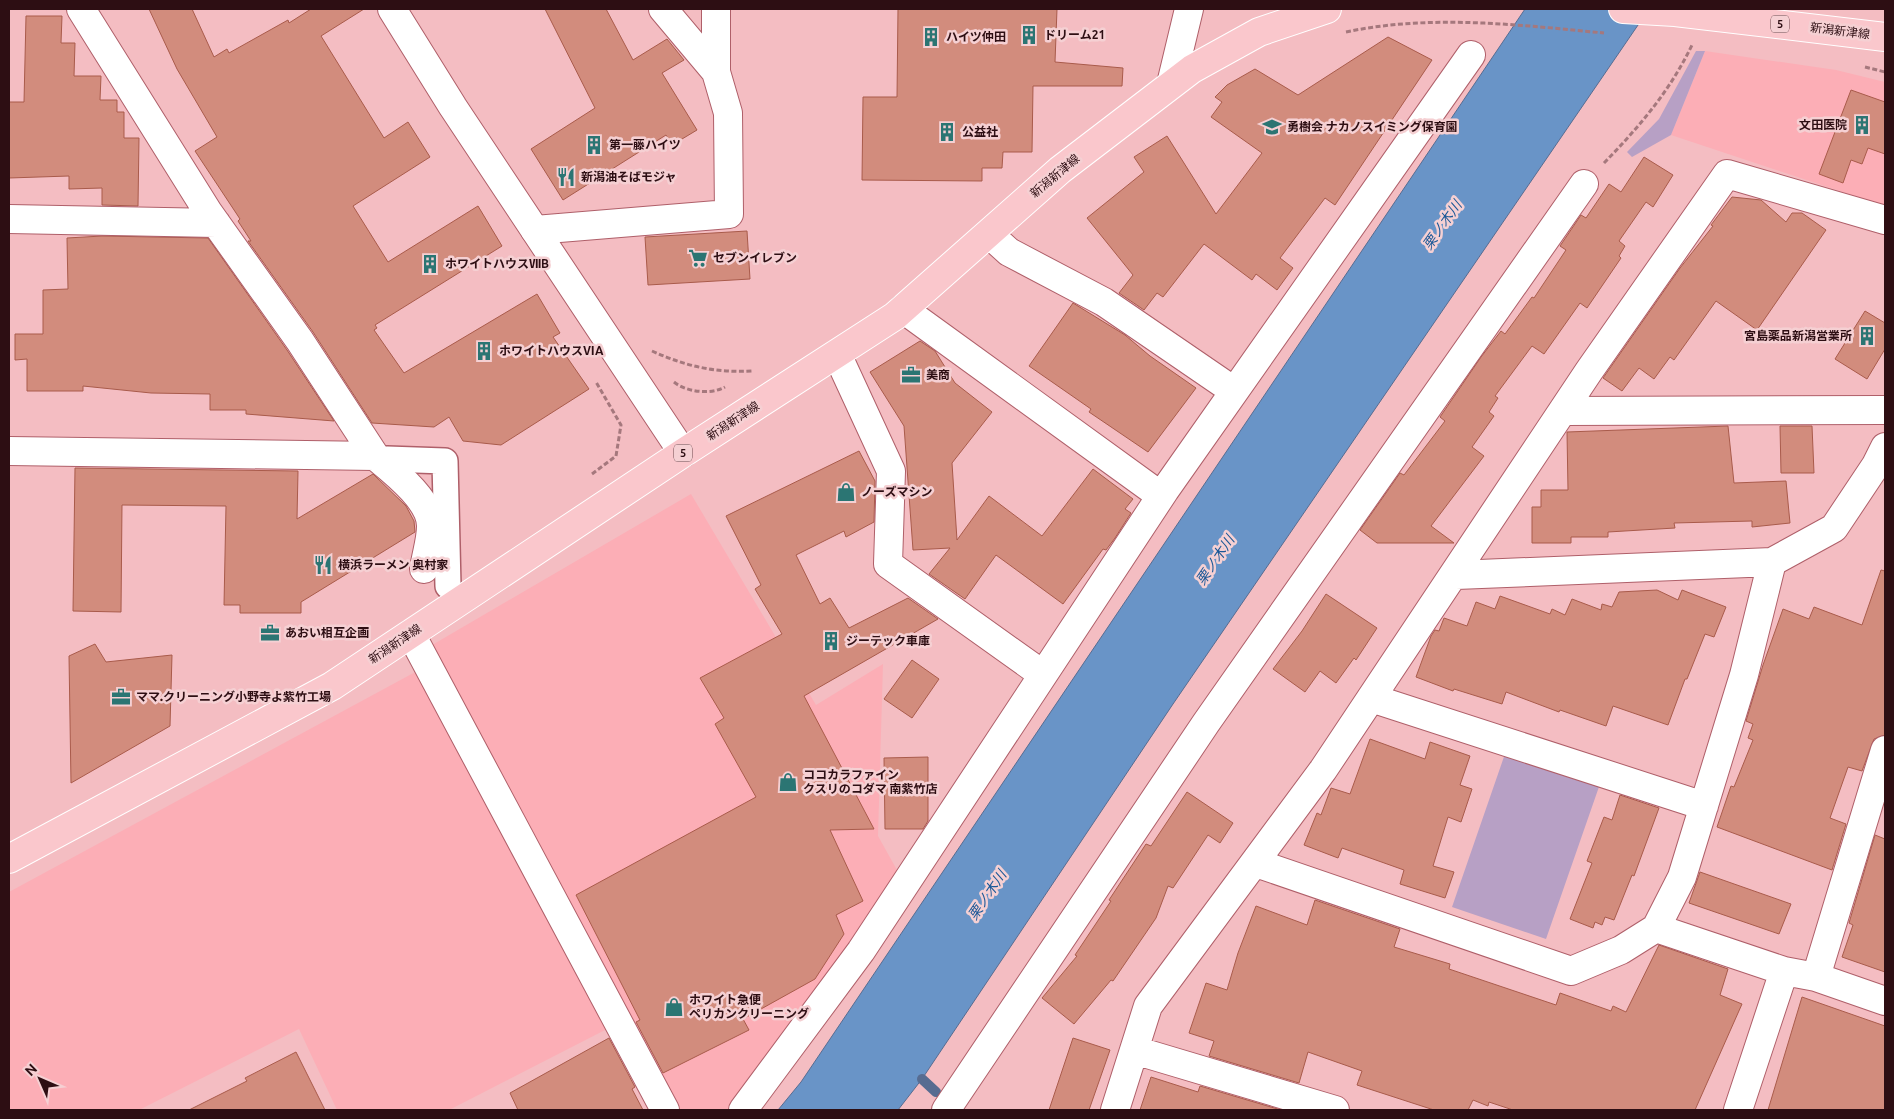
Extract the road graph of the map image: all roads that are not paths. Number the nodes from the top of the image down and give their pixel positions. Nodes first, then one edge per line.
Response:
1 (81, 9) edge
2 (392, 9) edge
3 (663, 9) edge
4 (716, 9) edge
5 (1189, 9) edge
6 (1326, 9) edge
7 (1623, 9) edge
8 (1885, 37) edge
9 (1471, 55) dead end
10 (716, 72) junction
11 (1171, 84) junction
12 (1584, 184) road end
13 (9, 219) edge
14 (1885, 220) edge
15 (216, 223) junction
16 (535, 230) junction
17 (989, 234) junction
18 (903, 309) junction
19 (836, 354) junction
20 (1234, 391) junction
21 (1885, 410) edge
22 (1562, 411) junction
23 (1885, 447) edge
24 (9, 451) edge
25 (683, 453) junction
26 (381, 458) junction
27 (1161, 496) junction
28 (1772, 562) junction
29 (424, 569) dead end
30 (1456, 575) junction
31 (448, 586) dead end
32 (411, 634) junction
33 (1042, 674) junction
34 (1372, 698) junction
35 (1885, 750) edge
36 (1704, 806) junction
37 (9, 859) edge
38 (1256, 863) junction
39 (1656, 928) junction
40 (1784, 971) junction
41 (1816, 977) junction
42 (1885, 1001) edge
43 (1134, 1050) junction
44 (665, 1110) edge
45 (743, 1110) edge
46 (946, 1110) edge
47 (1115, 1110) edge
48 (1335, 1110) edge
49 (1738, 1110) edge

1 - 15 street
2 - 16 street
3 - 10 street
4 - 10 street
5 - 11 street
6 - 11 main road, 新潟新津線 / 5
7 - 8 main road, 新潟新津線 / 5
9 - 20 street
10 - 16 street
11 - 17 main road, 新潟新津線 / 5
12 - 46 street
13 - 15 street
14 - 22 street
15 - 26 street
16 - 25 street
17 - 18 main road, 新潟新津線 / 5
17 - 20 street
18 - 19 main road, 新潟新津線 / 5
18 - 27 street
19 - 25 main road, 新潟新津線 / 5
19 - 33 street
20 - 27 street
21 - 22 street
22 - 30 street
23 - 28 street
24 - 26 street
25 - 32 main road, 新潟新津線 / 5
26 - 29 street
26 - 31 street
27 - 33 street
28 - 30 street
28 - 36 street
30 - 34 street
32 - 37 main road, 新潟新津線 / 5
32 - 44 street
33 - 45 street
34 - 36 street
34 - 38 street
35 - 41 street
36 - 39 street
38 - 39 street
38 - 43 street
39 - 40 street
40 - 41 street
40 - 49 street
41 - 42 street
43 - 47 street
43 - 48 street

